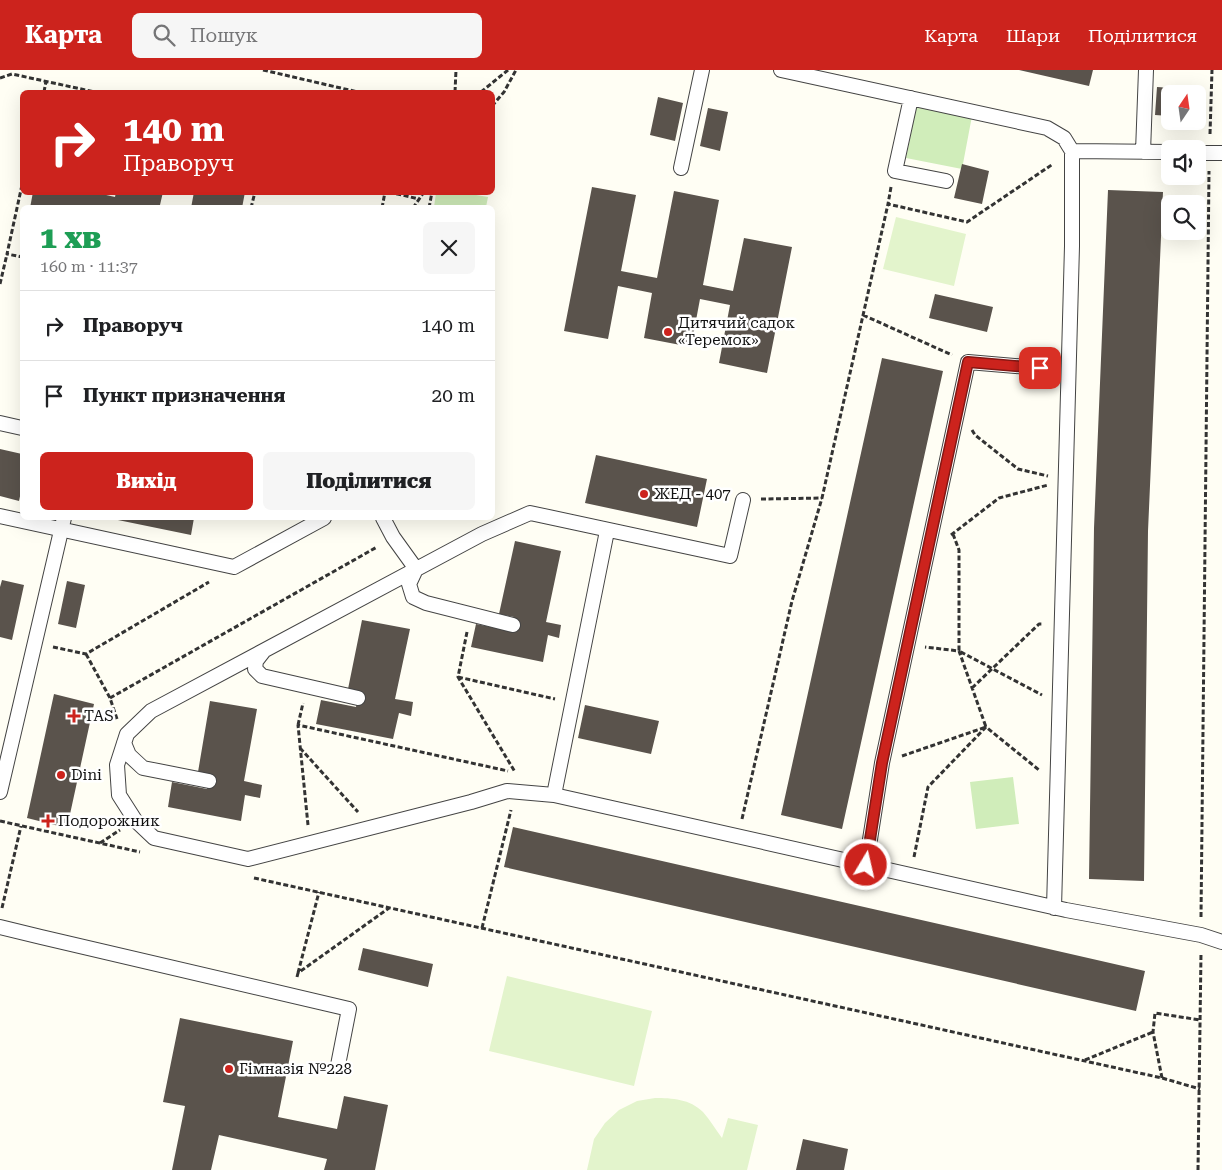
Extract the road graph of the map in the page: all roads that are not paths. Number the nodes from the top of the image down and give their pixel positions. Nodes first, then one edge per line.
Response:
1 (702, 70) edge
2 (781, 70) edge
3 (1146, 70) edge
4 (911, 98) junction
5 (1072, 151) junction
6 (1143, 152) junction
7 (1161, 152) edge
8 (681, 168) dead end
9 (946, 182) dead end
10 (1040, 368) dead end
11 (0, 423) edge
12 (20, 428) edge
13 (742, 500) road end
14 (0, 516) edge
15 (20, 518) edge
16 (36, 520) edge
17 (320, 520) edge
18 (384, 520) edge
19 (63, 523) edge
20 (607, 530) junction
21 (416, 569) junction
22 (513, 625) dead end
23 (263, 652) junction
24 (358, 698) dead end
25 (124, 743) junction
26 (208, 781) dead end
27 (0, 792) edge
28 (554, 794) junction
29 (866, 865) junction
30 (1054, 908) junction
31 (0, 927) edge
32 (1222, 942) edge
33 (338, 1065) dead end

1 - 8 lane
2 - 4 lane
3 - 6 lane
4 - 5 lane
4 - 9 lane
5 - 6 lane
5 - 30 lane
6 - 7 lane
10 - 29 lane
11 - 12 lane
13 - 20 lane
14 - 15 lane
16 - 19 lane
17 - 19 lane
18 - 21 lane
19 - 27 lane
20 - 21 lane
20 - 28 lane
21 - 22 lane
21 - 23 lane
23 - 24 lane
23 - 25 lane
25 - 26 lane
25 - 28 lane
28 - 29 lane
29 - 30 lane
30 - 32 lane
31 - 33 lane

